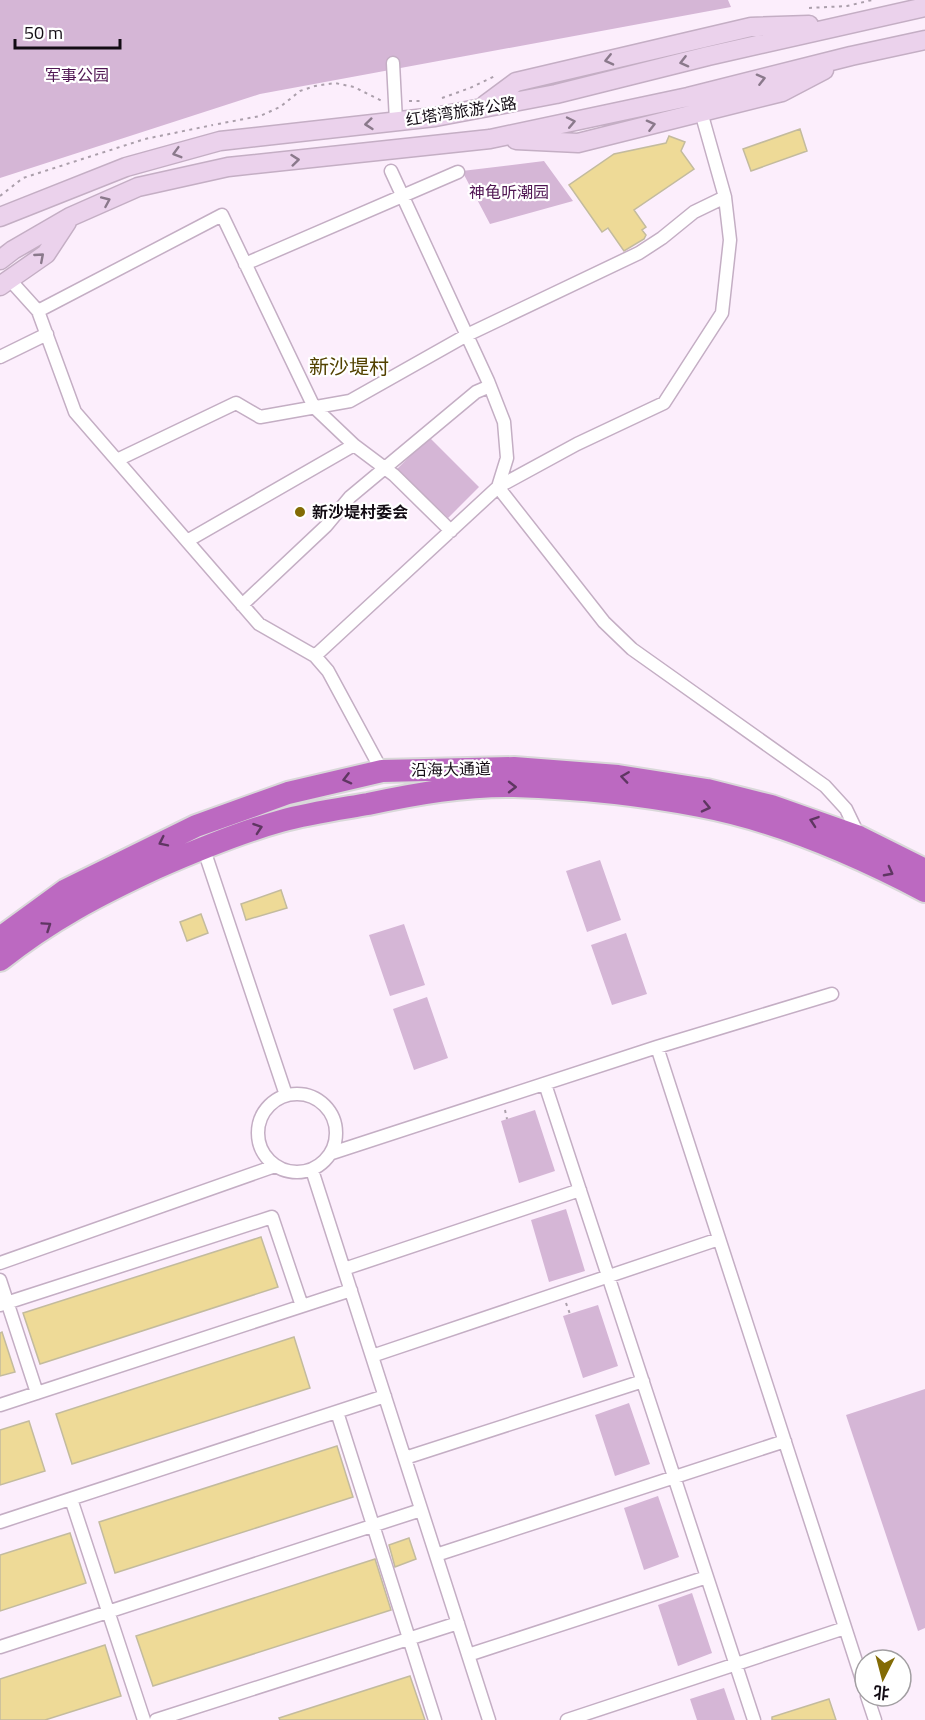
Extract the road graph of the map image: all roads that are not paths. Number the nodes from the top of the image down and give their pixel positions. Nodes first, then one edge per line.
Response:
1 (925, 7) edge
2 (925, 40) edge
3 (851, 56) junction
4 (393, 63) dead end
5 (701, 112) junction
6 (396, 121) junction
7 (490, 139) junction
8 (391, 171) dead end
9 (458, 172) dead end
10 (402, 196) junction
11 (725, 197) junction
12 (0, 216) edge
13 (70, 218) junction
14 (0, 260) edge
15 (245, 264) junction
16 (5, 283) edge
17 (38, 311) junction
18 (47, 334) junction
19 (467, 335) junction
20 (0, 357) edge
21 (490, 386) junction
22 (314, 407) junction
23 (354, 445) junction
24 (117, 460) junction
25 (384, 469) junction
26 (498, 487) junction
27 (451, 531) junction
28 (187, 541) junction
29 (242, 605) junction
30 (315, 656) junction
31 (382, 771) junction
32 (467, 779) junction
33 (199, 837) junction
34 (860, 837) junction
35 (925, 870) edge
36 (925, 891) edge
37 (0, 938) edge
38 (0, 960) edge
39 (832, 994) dead end
40 (657, 1047) junction
41 (545, 1084) junction
42 (286, 1095) junction
43 (332, 1153) junction
44 (275, 1166) junction
45 (312, 1170) junction
46 (580, 1190) junction
47 (719, 1239) junction
48 (0, 1263) edge
49 (344, 1269) junction
50 (608, 1276) junction
51 (0, 1280) edge
52 (351, 1290) junction
53 (4, 1304) edge
54 (302, 1306) junction
55 (372, 1356) junction
56 (642, 1381) junction
57 (37, 1393) junction
58 (385, 1396) junction
59 (0, 1405) edge
60 (337, 1412) junction
61 (784, 1441) junction
62 (405, 1458) junction
63 (674, 1477) junction
64 (71, 1499) junction
65 (421, 1510) junction
66 (0, 1522) edge
67 (373, 1526) junction
68 (436, 1555) junction
69 (707, 1577) junction
70 (108, 1612) junction
71 (458, 1623) junction
72 (845, 1628) junction
73 (409, 1639) junction
74 (0, 1647) edge
75 (853, 1652) edge
76 (468, 1655) junction
77 (735, 1664) junction
78 (144, 1720) edge
79 (156, 1720) edge
80 (435, 1720) edge
81 (489, 1720) edge
82 (567, 1720) edge
83 (754, 1720) edge

1 -> 6 main road, 红塔湾旅游公路
2 - 3 main road
3 - 5 main road
7 -> 3 main road
4 - 6 street
7 -> 5 main road
5 - 11 street
6 -> 12 main road, 红塔湾旅游公路
13 -> 7 main road
8 - 10 street
9 - 10 street
10 - 15 street
10 - 19 street
11 - 19 street
11 - 26 street
13 - 14 main road
16 -> 13 main road
15 - 17 street
15 - 22 street
16 - 17 street
17 - 18 street
18 - 20 street
18 - 24 street
19 - 21 street
19 - 22 street
21 - 25 street
21 - 26 street
22 - 23 street
22 - 24 street
23 - 25 street
23 - 28 street
24 - 28 street
25 - 27 street
25 - 29 street
26 - 27 street
26 - 34 street
27 - 30 street
28 - 29 street
29 - 30 street
30 - 31 street
31 - 32 highway, 沿海大通道
31 -> 33 highway, 沿海大通道
33 -> 32 highway, 沿海大通道
34 -> 32 highway, 沿海大通道
32 -> 36 highway, 沿海大通道
33 -> 37 highway, 沿海大通道
38 -> 33 highway, 沿海大通道
33 - 42 street
34 - 35 highway, 沿海大通道
39 - 40 street
40 - 41 street
40 - 47 street
41 - 43 street
41 - 46 street
42 - 43 street
42 - 44 street
43 - 45 street
44 - 45 street
44 - 48 street
45 - 49 street
46 - 49 street
46 - 50 street
47 - 50 street
47 - 61 street
49 - 52 street
50 - 55 street
50 - 56 street
51 - 53 street
52 - 54 street
52 - 55 street
53 - 54 street
53 - 57 street
54 - 57 street
55 - 58 street
56 - 62 street
56 - 63 street
57 - 59 street
58 - 60 street
58 - 62 street
60 - 64 street
60 - 67 street
61 - 63 street
61 - 72 street
62 - 65 street
63 - 68 street
63 - 69 street
64 - 66 street
64 - 70 street
65 - 67 street
65 - 68 street
67 - 70 street
67 - 73 street
68 - 71 street
69 - 76 street
69 - 77 street
70 - 74 street
70 - 78 street
71 - 73 street
71 - 76 street
72 - 75 street
72 - 77 street
73 - 79 street
73 - 80 street
76 - 81 street
77 - 82 street
77 - 83 street

